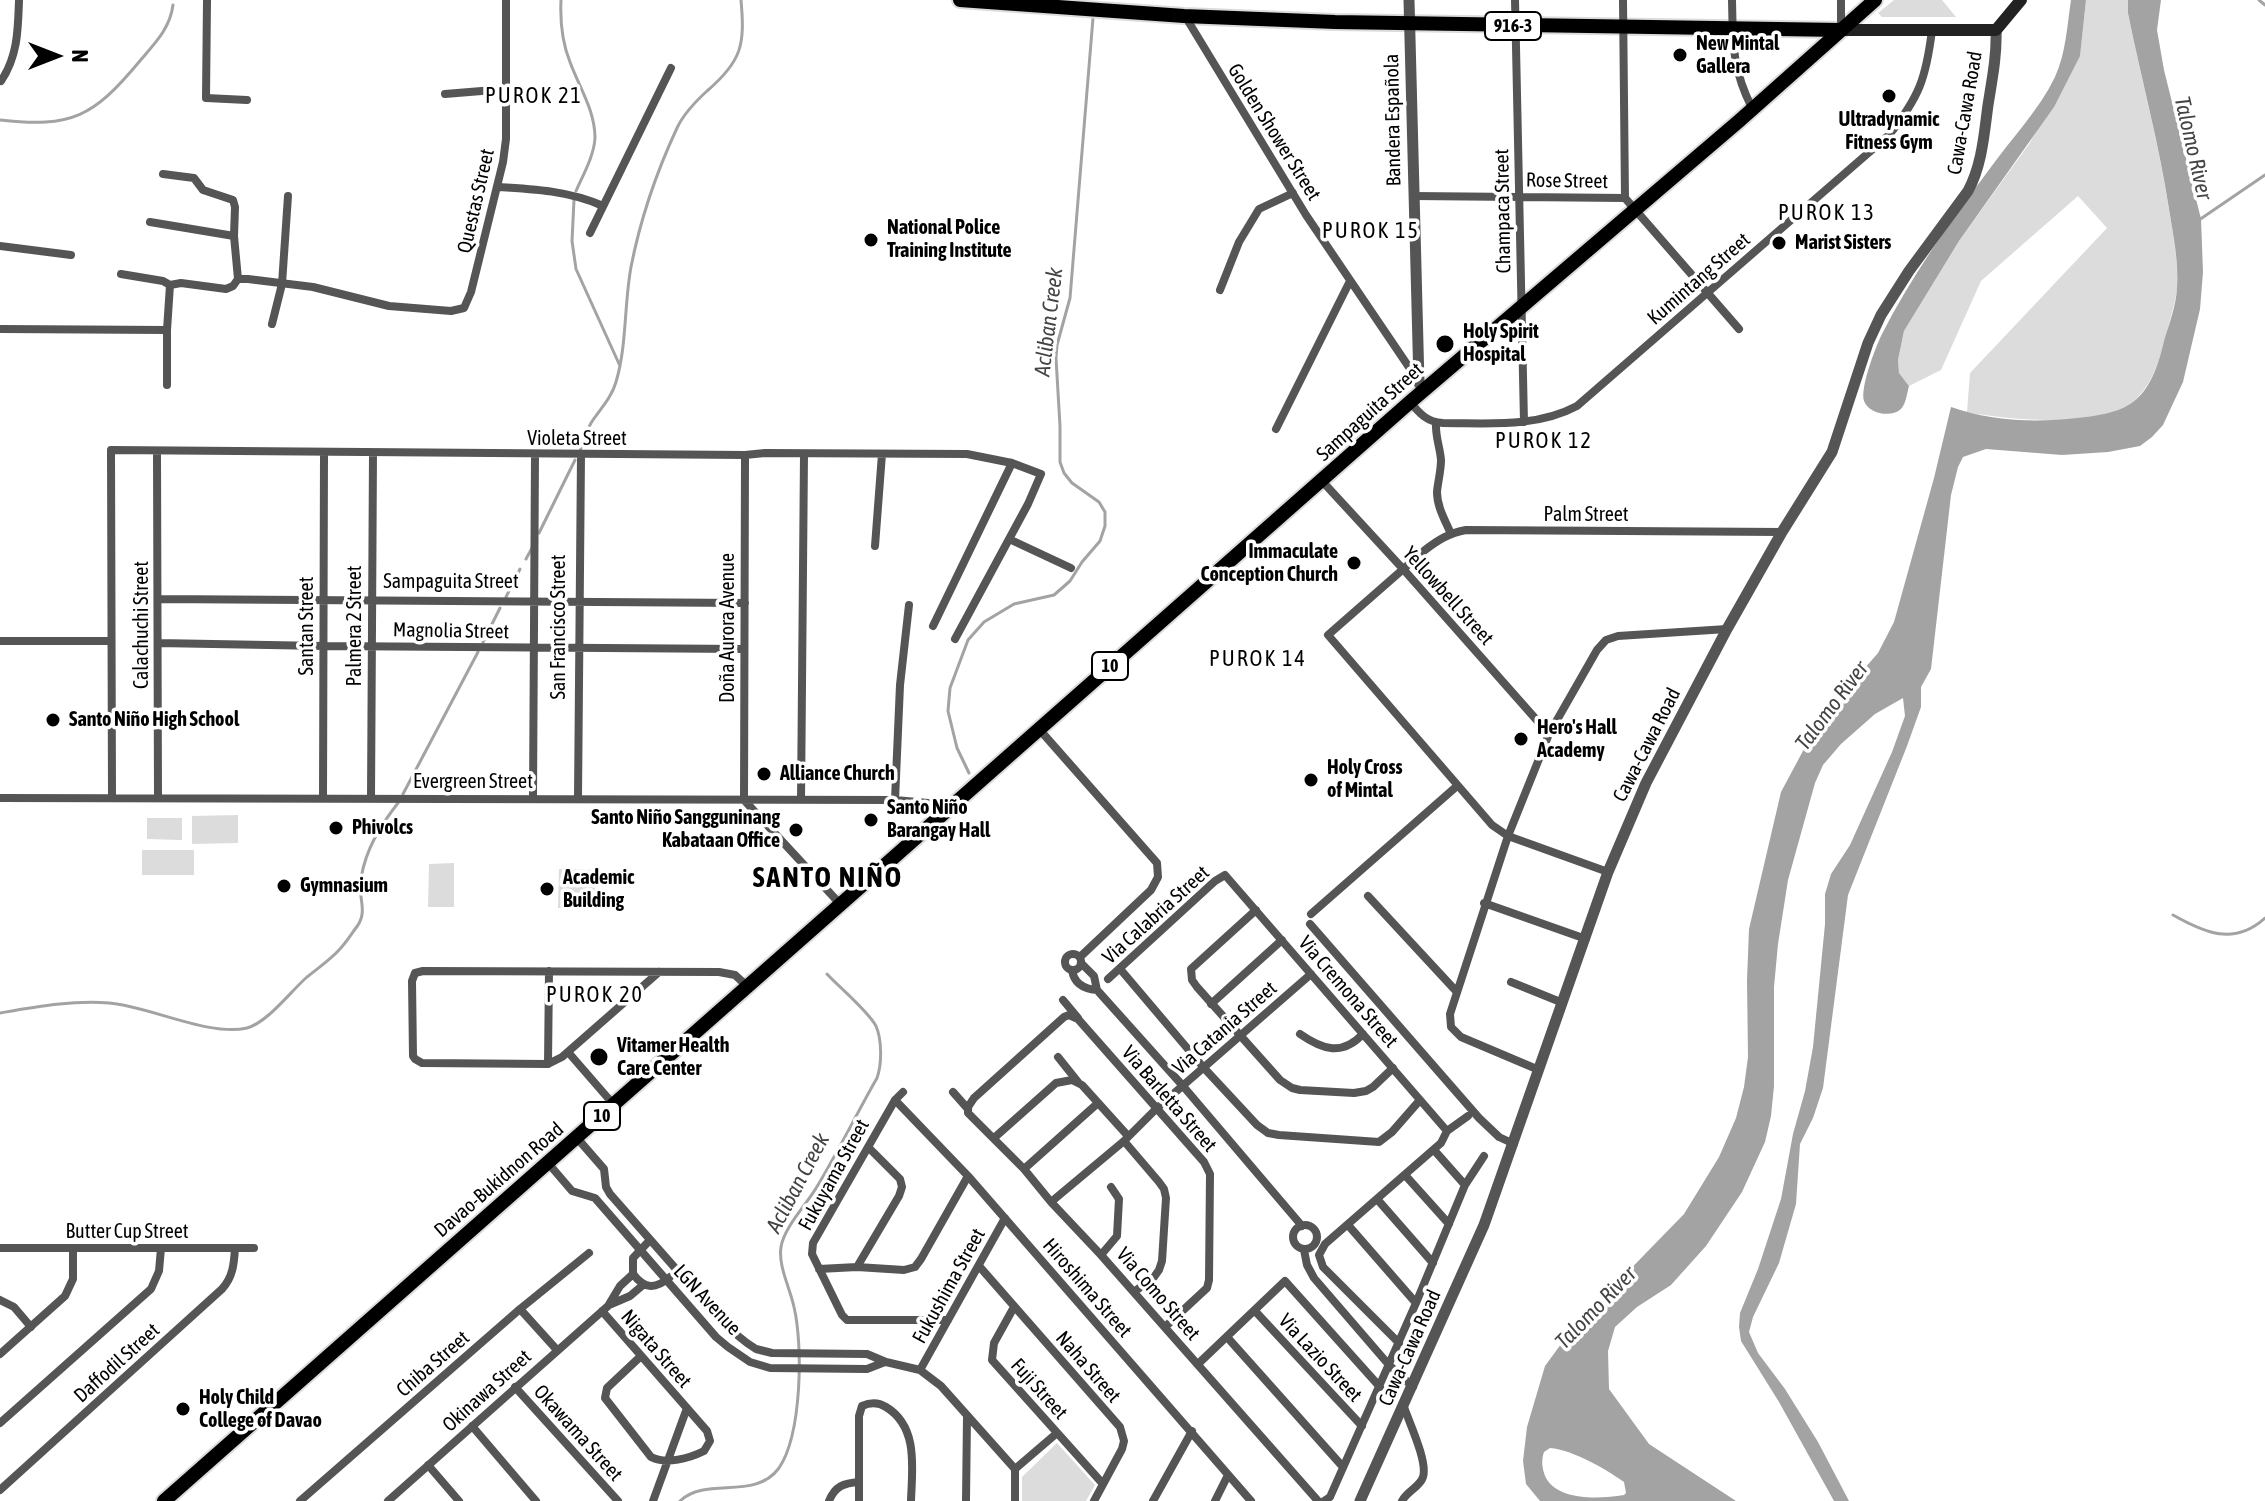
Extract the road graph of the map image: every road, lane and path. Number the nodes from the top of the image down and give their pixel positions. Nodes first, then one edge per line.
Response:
1 (19, 0) edge
2 (207, 0) edge
3 (506, 0) edge
4 (960, 0) edge
5 (1409, 0) edge
6 (1515, 0) edge
7 (1623, 0) edge
8 (1732, 0) edge
9 (1841, 0) edge
10 (1875, 0) edge
11 (2021, 0) edge
12 (1184, 16) junction
13 (1409, 24) junction
14 (1515, 26) junction
15 (1623, 28) junction
16 (1732, 29) junction
17 (1841, 30) junction
18 (1932, 30) junction
19 (1996, 30) junction
20 (671, 68) dead end
21 (1, 81) edge
22 (506, 89) junction
23 (445, 94) dead end
24 (247, 100) dead end
25 (1752, 108) junction
26 (163, 174) dead end
27 (498, 187) junction
28 (1293, 193) junction
29 (288, 196) dead end
30 (1413, 196) junction
31 (1518, 196) junction
32 (1630, 203) junction
33 (603, 206) junction
34 (150, 222) dead end
35 (590, 233) dead end
36 (234, 236) junction
37 (0, 246) edge
38 (71, 255) dead end
39 (121, 274) dead end
40 (238, 279) junction
41 (1350, 281) junction
42 (282, 284) junction
43 (170, 285) junction
44 (1220, 290) dead end
45 (1708, 293) junction
46 (1521, 306) junction
47 (272, 324) dead end
48 (0, 329) edge
49 (1739, 329) dead end
50 (167, 330) junction
51 (167, 385) dead end
52 (1422, 386) junction
53 (1410, 402) junction
54 (1436, 422) junction
55 (1524, 422) junction
56 (1276, 429) dead end
57 (157, 451) junction
58 (324, 453) junction
59 (373, 453) junction
60 (804, 454) junction
61 (882, 454) junction
62 (535, 455) junction
63 (581, 455) junction
64 (745, 455) junction
65 (1012, 463) junction
66 (1322, 481) junction
67 (1782, 532) junction
68 (1451, 534) junction
69 (1009, 539) junction
70 (875, 546) dead end
71 (1071, 568) dead end
72 (1404, 570) junction
73 (158, 599) junction
74 (322, 601) junction
75 (372, 602) junction
76 (534, 603) junction
77 (580, 603) junction
78 (745, 603) junction
79 (909, 605) dead end
80 (933, 626) dead end
81 (1727, 629) junction
82 (955, 639) dead end
83 (0, 641) edge
84 (111, 641) junction
85 (158, 643) junction
86 (323, 646) junction
87 (371, 646) junction
88 (579, 647) junction
89 (534, 648) junction
90 (744, 649) junction
91 (1039, 729) junction
92 (1549, 734) junction
93 (1457, 786) junction
94 (0, 798) edge
95 (112, 798) junction
96 (158, 798) junction
97 (323, 798) junction
98 (371, 798) junction
99 (533, 798) junction
100 (578, 798) junction
101 (744, 800) junction
102 (801, 800) junction
103 (895, 800) junction
104 (943, 814) junction
105 (1508, 836) junction
106 (1608, 872) junction
107 (1225, 875) joint
108 (1368, 896) dead end
109 (1484, 903) junction
110 (841, 905) junction
111 (1256, 910) junction
112 (1311, 914) dead end
113 (1310, 924) dead end
114 (1586, 939) junction
115 (1282, 940) junction
116 (1080, 960) junction
117 (1072, 970) junction
118 (1121, 970) junction
119 (549, 971) junction
120 (659, 972) junction
121 (1311, 974) junction
122 (1108, 979) dead end
123 (1511, 982) dead end
124 (748, 987) junction
125 (1097, 990) junction
126 (1456, 991) junction
127 (1063, 1000) dead end
128 (1563, 1003) junction
129 (1211, 1004) junction
130 (1081, 1022) junction
131 (1300, 1034) dead end
132 (1363, 1034) junction
133 (1240, 1037) junction
134 (568, 1052) junction
135 (1058, 1057) dead end
136 (548, 1064) junction
137 (1204, 1068) junction
138 (1393, 1068) junction
139 (1539, 1070) junction
140 (1078, 1082) junction
141 (1183, 1086) junction
142 (903, 1092) dead end
143 (953, 1092) dead end
144 (895, 1100) junction
145 (1420, 1100) junction
146 (1098, 1103) junction
147 (614, 1105) junction
148 (1156, 1109) junction
149 (968, 1111) junction
150 (1468, 1116) dead end
151 (1447, 1131) junction
152 (577, 1138) junction
153 (994, 1138) junction
154 (1126, 1138) junction
155 (1514, 1144) junction
156 (868, 1147) junction
157 (1434, 1150) junction
158 (1484, 1156) dead end
159 (548, 1163) junction
160 (1024, 1169) junction
161 (1405, 1175) junction
162 (968, 1176) junction
163 (605, 1177) junction
164 (1465, 1185) junction
165 (1111, 1187) dead end
166 (585, 1195) junction
167 (1377, 1199) junction
168 (1051, 1202) junction
169 (1005, 1218) junction
170 (1449, 1224) junction
171 (1348, 1225) junction
172 (1302, 1226) junction
173 (650, 1240) junction
174 (0, 1248) edge
175 (73, 1248) junction
176 (161, 1248) junction
177 (235, 1248) junction
178 (254, 1248) dead end
179 (639, 1249) junction
180 (1304, 1250) junction
181 (589, 1253) dead end
182 (1101, 1255) junction
183 (1433, 1263) junction
184 (979, 1266) junction
185 (857, 1267) junction
186 (819, 1269) junction
187 (678, 1271) junction
188 (633, 1274) junction
189 (667, 1281) junction
190 (643, 1285) junction
191 (1134, 1292) junction
192 (0, 1300) edge
193 (1416, 1303) junction
194 (1014, 1307) junction
195 (605, 1308) junction
196 (520, 1309) junction
197 (1255, 1311) junction
198 (948, 1320) junction
199 (722, 1321) junction
200 (31, 1327) junction
201 (1165, 1327) junction
202 (711, 1330) junction
203 (1227, 1337) junction
204 (1399, 1343) junction
205 (557, 1350) junction
206 (765, 1352) junction
207 (0, 1354) edge
208 (641, 1356) junction
209 (886, 1362) junction
210 (1198, 1364) junction
211 (1389, 1365) junction
212 (761, 1366) junction
213 (920, 1370) junction
214 (515, 1387) junction
215 (1380, 1387) junction
216 (1413, 1387) junction
217 (1404, 1407) junction
218 (687, 1408) junction
219 (967, 1415) junction
220 (0, 1423) edge
221 (472, 1426) junction
222 (1362, 1426) junction
223 (1192, 1431) junction
224 (1057, 1433) junction
225 (668, 1461) junction
226 (428, 1465) junction
227 (1343, 1467) junction
228 (1015, 1469) junction
229 (1228, 1475) junction
230 (859, 1482) junction
231 (1103, 1484) junction
232 (0, 1490) edge
233 (164, 1501) edge
234 (300, 1501) edge
235 (389, 1501) edge
236 (459, 1501) edge
237 (536, 1501) edge
238 (618, 1501) edge
239 (653, 1501) edge
240 (829, 1501) edge
241 (859, 1501) edge
242 (911, 1501) edge
243 (966, 1501) edge
244 (1015, 1501) edge
245 (1094, 1501) edge
246 (1153, 1501) edge
247 (1215, 1501) edge
248 (1251, 1501) edge
249 (1318, 1501) edge
250 (1324, 1501) edge
251 (1360, 1501) edge
252 (1403, 1501) edge

1 - 21 street
2 - 24 street
3 - 22 street, Questas Street
4 - 12 main road, 916-3
5 - 13 street, Bandera Española
6 - 14 street, Champaca Street
7 - 15 street
8 - 16 street
9 - 17 street
10 - 17 main road, Sampaguita Street / 10
11 - 19 main road
12 - 13 main road, 916-3
12 - 28 street, Golden Shower Street
13 - 14 main road, 916-3
13 - 30 street, Bandera Española
14 - 15 main road, 916-3
14 - 31 street, Champaca Street
15 - 16 main road, 916-3
15 - 32 street
16 - 17 main road, 916-3
16 - 25 street
17 - 18 main road
17 - 25 main road, Sampaguita Street / 10
18 - 19 main road
18 - 45 street, Kumintang Street
19 - 67 street, Cawa-Cawa Road
20 - 33 street
22 - 23 street
22 - 27 street, Questas Street
25 - 32 main road, Sampaguita Street / 10
26 - 36 street
27 - 33 street
27 - 42 street, Questas Street
28 - 41 street, Golden Shower Street
28 - 44 street
29 - 42 street
30 - 31 street, Rose Street
30 - 52 street, Bandera Española
31 - 32 street, Rose Street
31 - 46 street, Champaca Street
32 - 45 street
32 - 46 main road, Sampaguita Street / 10
33 - 35 street
34 - 36 street
36 - 40 street
37 - 38 street
39 - 43 street
40 - 42 street
40 - 43 street
41 - 52 street, Golden Shower Street
41 - 56 street
42 - 47 street
43 - 50 street
45 - 49 street
45 - 55 street, Kumintang Street
46 - 52 main road, Sampaguita Street / 10
46 - 55 street, Champaca Street
48 - 50 street
50 - 51 street
52 - 53 main road, Sampaguita Street / 10
53 - 54 street
53 - 66 main road, Sampaguita Street / 10
54 - 55 street, Kumintang Street
54 - 68 street
57 - 58 street, Violeta Street
57 - 73 street, Calachuchi Street
57 - 84 street, Violeta Street
58 - 59 street, Violeta Street
58 - 74 street, Santan Street
59 - 62 street, Violeta Street
59 - 75 street, Palmera 2 Street
60 - 61 street, Violeta Street
60 - 64 street, Violeta Street
60 - 102 street
61 - 65 street, Violeta Street
61 - 70 street
62 - 63 street, Violeta Street
62 - 76 street
63 - 64 street, Violeta Street
63 - 77 street, San Francisco Street
64 - 78 street, Doña Aurora Avenue
65 - 69 street, Violeta Street
65 - 80 street
66 - 72 street, Yellowbell Street
66 - 91 main road, Sampaguita Street / 10
67 - 68 street, Palm Street
67 - 81 street, Cawa-Cawa Road
68 - 72 street, Palm Street
69 - 71 street
69 - 82 street
72 - 92 street, Yellowbell Street
72 - 93 street, Palm Street
73 - 74 street, Sampaguita Street
73 - 85 street, Calachuchi Street
74 - 75 street, Sampaguita Street
74 - 86 street, Santan Street
75 - 76 street, Sampaguita Street
75 - 87 street, Palmera 2 Street
76 - 77 street, Sampaguita Street
76 - 89 street
77 - 78 street, Sampaguita Street
77 - 88 street, San Francisco Street
78 - 90 street, Doña Aurora Avenue
79 - 103 street
81 - 92 street
81 - 106 street, Cawa-Cawa Road
83 - 84 street
84 - 95 street
85 - 86 street, Magnolia Street
85 - 96 street, Calachuchi Street
86 - 87 street, Magnolia Street
86 - 97 street, Santan Street
87 - 89 street, Magnolia Street
87 - 98 street, Palmera 2 Street
88 - 89 street, Magnolia Street
88 - 90 street, Magnolia Street
88 - 100 street, San Francisco Street
89 - 99 street
90 - 101 street, Doña Aurora Avenue
91 - 104 main road, Davao-Bukidnon Road / 10
91 - 116 street
92 - 105 street
93 - 105 street
93 - 112 street
94 - 95 street, Evergreen Street
95 - 96 street, Evergreen Street
96 - 97 street, Evergreen Street
97 - 98 street, Evergreen Street
98 - 99 street, Evergreen Street
99 - 100 street, Evergreen Street
100 - 101 street, Evergreen Street
101 - 102 street, Evergreen Street
101 - 110 street
102 - 103 street, Evergreen Street
103 - 104 street, Evergreen Street
104 - 110 main road, Davao-Bukidnon Road / 10
105 - 106 street
105 - 109 street
106 - 114 street, Cawa-Cawa Road
107 - 111 street, Via Cremona Street
107 - 118 street, Via Calabria Street
108 - 126 street
109 - 114 street
109 - 126 street
110 - 124 main road, Davao-Bukidnon Road / 10
111 - 115 street, Via Cremona Street
111 - 129 street
113 - 155 street
114 - 128 street, Cawa-Cawa Road
115 - 121 street, Via Cremona Street
115 - 129 street
116 - 117 street
116 - 117 street
116 - 125 street
117 - 125 street
118 - 122 street, Via Calabria Street
118 - 137 street
119 - 120 street
119 - 136 street
119 - 136 street
120 - 124 street
120 - 134 street
121 - 132 street, Via Cremona Street
121 - 133 street, Via Catania Street
123 - 128 street
124 - 147 main road, Davao-Bukidnon Road / 10
125 - 141 street
126 - 139 street
127 - 130 street, Via Barletta Street
128 - 139 street, Cawa-Cawa Road
129 - 133 street
130 - 148 street, Via Barletta Street
130 - 149 street
131 - 132 street
132 - 138 street, Via Cremona Street
133 - 137 street, Via Catania Street
133 - 138 street
134 - 136 street
134 - 147 street
135 - 140 street
137 - 141 street, Via Catania Street
137 - 145 street
138 - 145 street, Via Cremona Street
139 - 155 street, Cawa-Cawa Road
140 - 146 street
140 - 153 street
141 - 148 street, Via Catania Street
141 - 172 street
142 - 144 street, Fukuyama Street
143 - 149 street, Via Como Street
144 - 156 street, Fukuyama Street
144 - 162 street, Hiroshima Street
145 - 151 street, Via Cremona Street
146 - 154 street
146 - 160 street
147 - 152 main road, Davao-Bukidnon Road / 10
148 - 154 street, Via Catania Street
148 - 201 street, Via Barletta Street
149 - 153 street, Via Como Street
150 - 151 street
151 - 157 street
152 - 159 main road, Davao-Bukidnon Road / 10
152 - 163 street, LGN Avenue
153 - 160 street, Via Como Street
154 - 168 street, Via Catania Street
154 - 191 street
155 - 216 street, Cawa-Cawa Road
156 - 185 street
156 - 186 street, Fukuyama Street
157 - 161 street
157 - 164 street
158 - 164 street
159 - 166 street, LGN Avenue
159 - 233 main road, Davao-Bukidnon Road / 10
160 - 168 street, Via Como Street
161 - 167 street
161 - 170 street
162 - 169 street, Hiroshima Street
162 - 185 street
163 - 166 street
163 - 173 street, LGN Avenue
164 - 170 street
165 - 182 street
166 - 179 street, LGN Avenue
167 - 171 street
167 - 183 street
168 - 182 street, Via Como Street
169 - 184 street, Fukushima Street
169 - 223 street, Hiroshima Street
170 - 183 street
171 - 193 street
171 - 204 street
172 - 180 street
172 - 180 street
173 - 179 street
173 - 187 street, LGN Avenue
174 - 175 street, Butter Cup Street
175 - 176 street, Butter Cup Street
175 - 200 street
176 - 177 street, Butter Cup Street
176 - 220 street
177 - 178 street, Butter Cup Street
177 - 232 street, Daffodil Street
179 - 188 street
179 - 189 street, LGN Avenue
180 - 211 street
181 - 196 street, Chiba Street
182 - 191 street, Via Como Street
183 - 193 street
184 - 194 street, Naha Street
184 - 198 street, Fukushima Street
185 - 186 street
186 - 198 street, Fukuyama Street
187 - 189 street
187 - 199 street, LGN Avenue
188 - 190 street
188 - 195 street
189 - 190 street
189 - 202 street, LGN Avenue
190 - 195 street
191 - 201 street, Via Como Street
192 - 200 street
193 - 204 street
194 - 224 street, Fuji Street
194 - 231 street, Naha Street
195 - 205 street, Okinawa Street
195 - 208 street, Nigata Street
196 - 205 street
196 - 234 street, Chiba Street
197 - 203 street
197 - 215 street
197 - 222 street, Via Lazio Street
198 - 213 street, Fukushima Street
199 - 202 street
199 - 206 street, LGN Avenue
200 - 207 street
201 - 210 street, Via Como Street
202 - 212 street, LGN Avenue
203 - 210 street
203 - 227 street
204 - 211 street
205 - 214 street, Okinawa Street
206 - 209 street, LGN Avenue
206 - 212 street
208 - 218 street, Nigata Street
208 - 225 street
209 - 212 street, LGN Avenue
209 - 213 street, LGN Avenue
210 - 249 street, Via Como Street
211 - 215 street
211 - 216 street
213 - 219 street, LGN Avenue
214 - 221 street, Okinawa Street
214 - 238 street, Okawama Street
215 - 222 street
216 - 217 street, Cawa-Cawa Road
217 - 251 street, Cawa-Cawa Road
217 - 252 street
218 - 225 street
218 - 225 street, Nigata Street
219 - 228 street, LGN Avenue
219 - 243 street
221 - 226 street, Okinawa Street
221 - 237 street
222 - 227 street
223 - 229 street, Hiroshima Street
223 - 246 street
224 - 228 street
224 - 231 street, Fuji Street
225 - 239 street
226 - 235 street, Okinawa Street
226 - 236 street
227 - 250 street
228 - 244 street
229 - 247 street
229 - 248 street, Hiroshima Street
230 - 240 street
230 - 241 street
230 - 242 street
231 - 245 street, Naha Street

